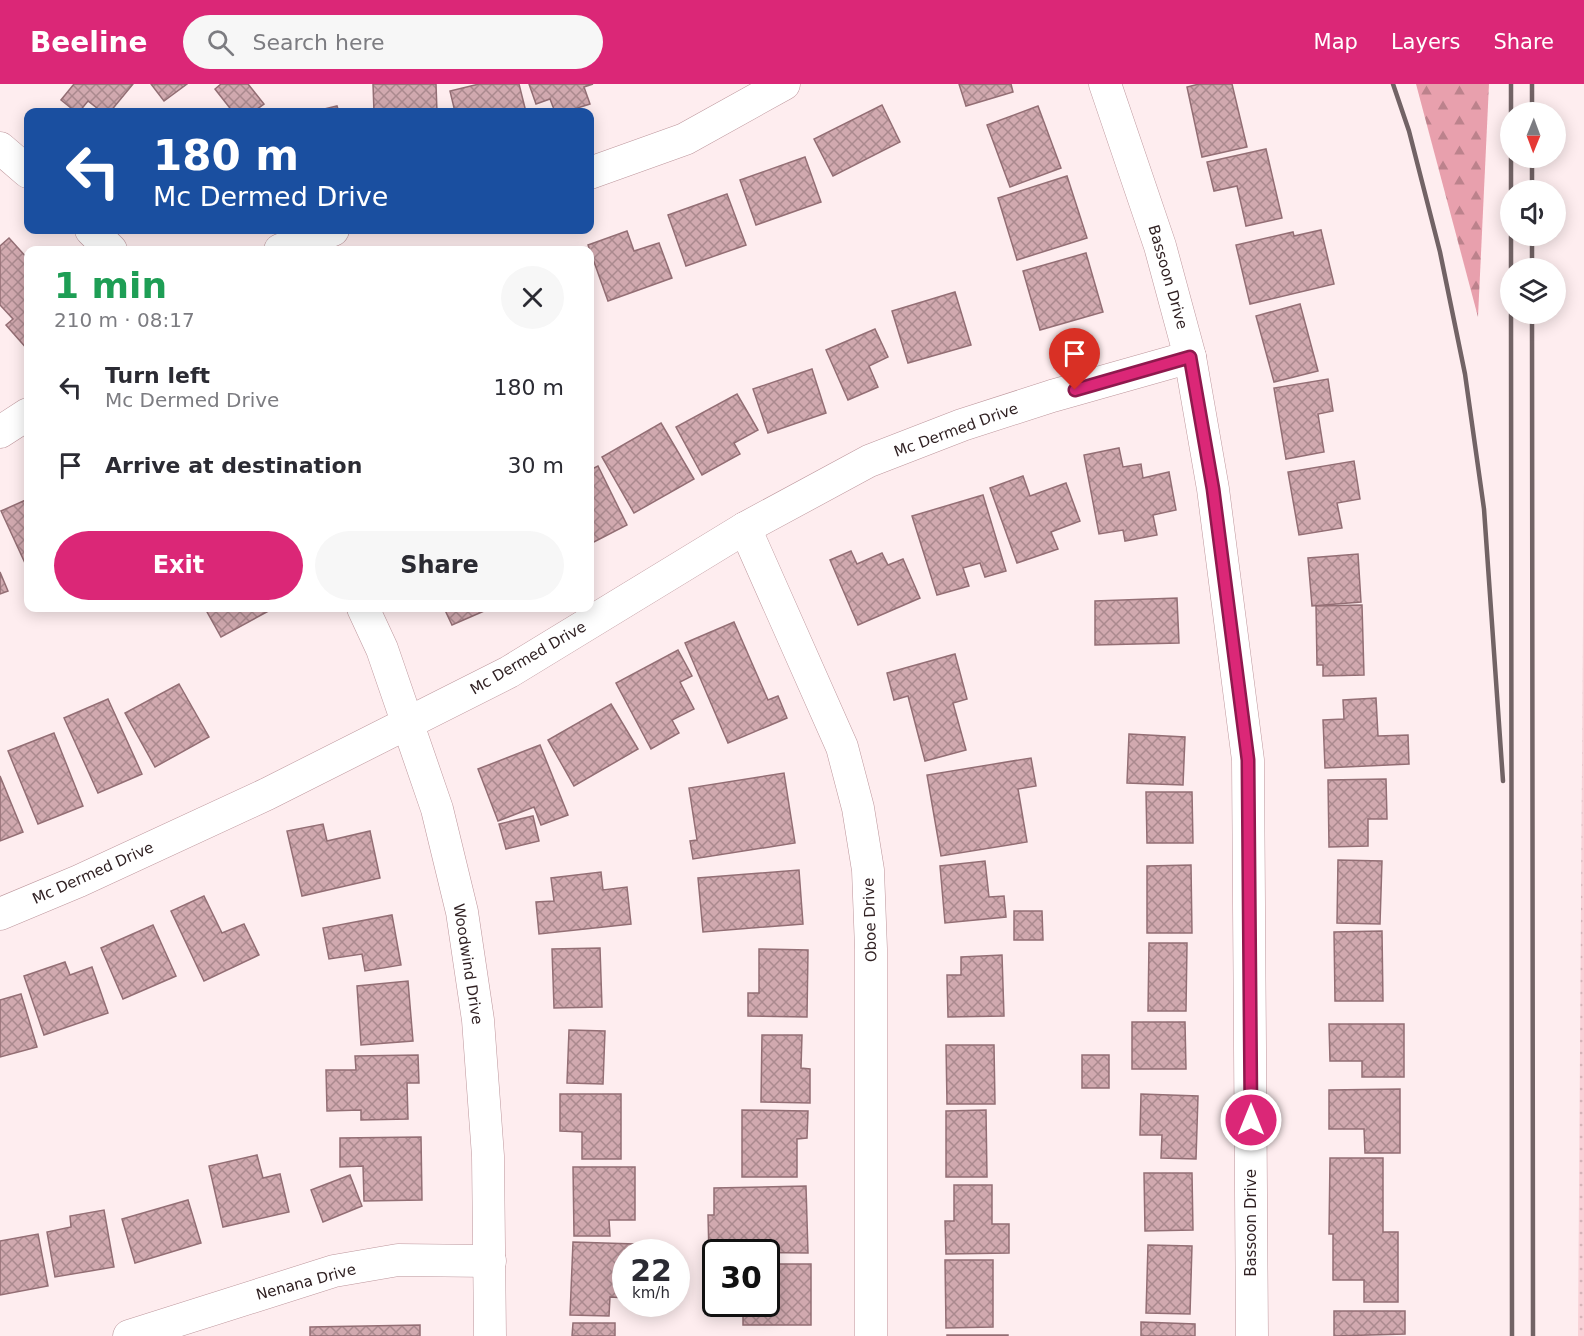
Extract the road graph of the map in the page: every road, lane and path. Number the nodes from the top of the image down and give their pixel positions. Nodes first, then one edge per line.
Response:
1 (784, 84) edge
2 (1105, 84) edge
3 (0, 148) edge
4 (24, 169) edge
5 (594, 172) edge
6 (95, 234) edge
7 (322, 234) edge
8 (107, 246) edge
9 (291, 246) edge
10 (1190, 357) junction
11 (24, 417) edge
12 (0, 432) edge
13 (745, 528) junction
14 (365, 612) edge
15 (408, 723) junction
16 (0, 914) edge
17 (490, 1261) junction
18 (129, 1336) edge
19 (490, 1336) edge
20 (871, 1336) edge
21 (1252, 1336) edge

1 - 5 street
2 - 10 street, Bassoon Drive
3 - 4 street
6 - 8 street
7 - 9 street
10 - 13 street, Mc Dermed Drive
10 - 21 street, Bassoon Drive
11 - 12 street
13 - 15 street, Mc Dermed Drive
13 - 20 street, Oboe Drive
14 - 15 street, Woodwind Drive
15 - 16 street, Mc Dermed Drive
15 - 17 street, Woodwind Drive
17 - 18 street, Nenana Drive
17 - 19 street, Woodwind Drive

